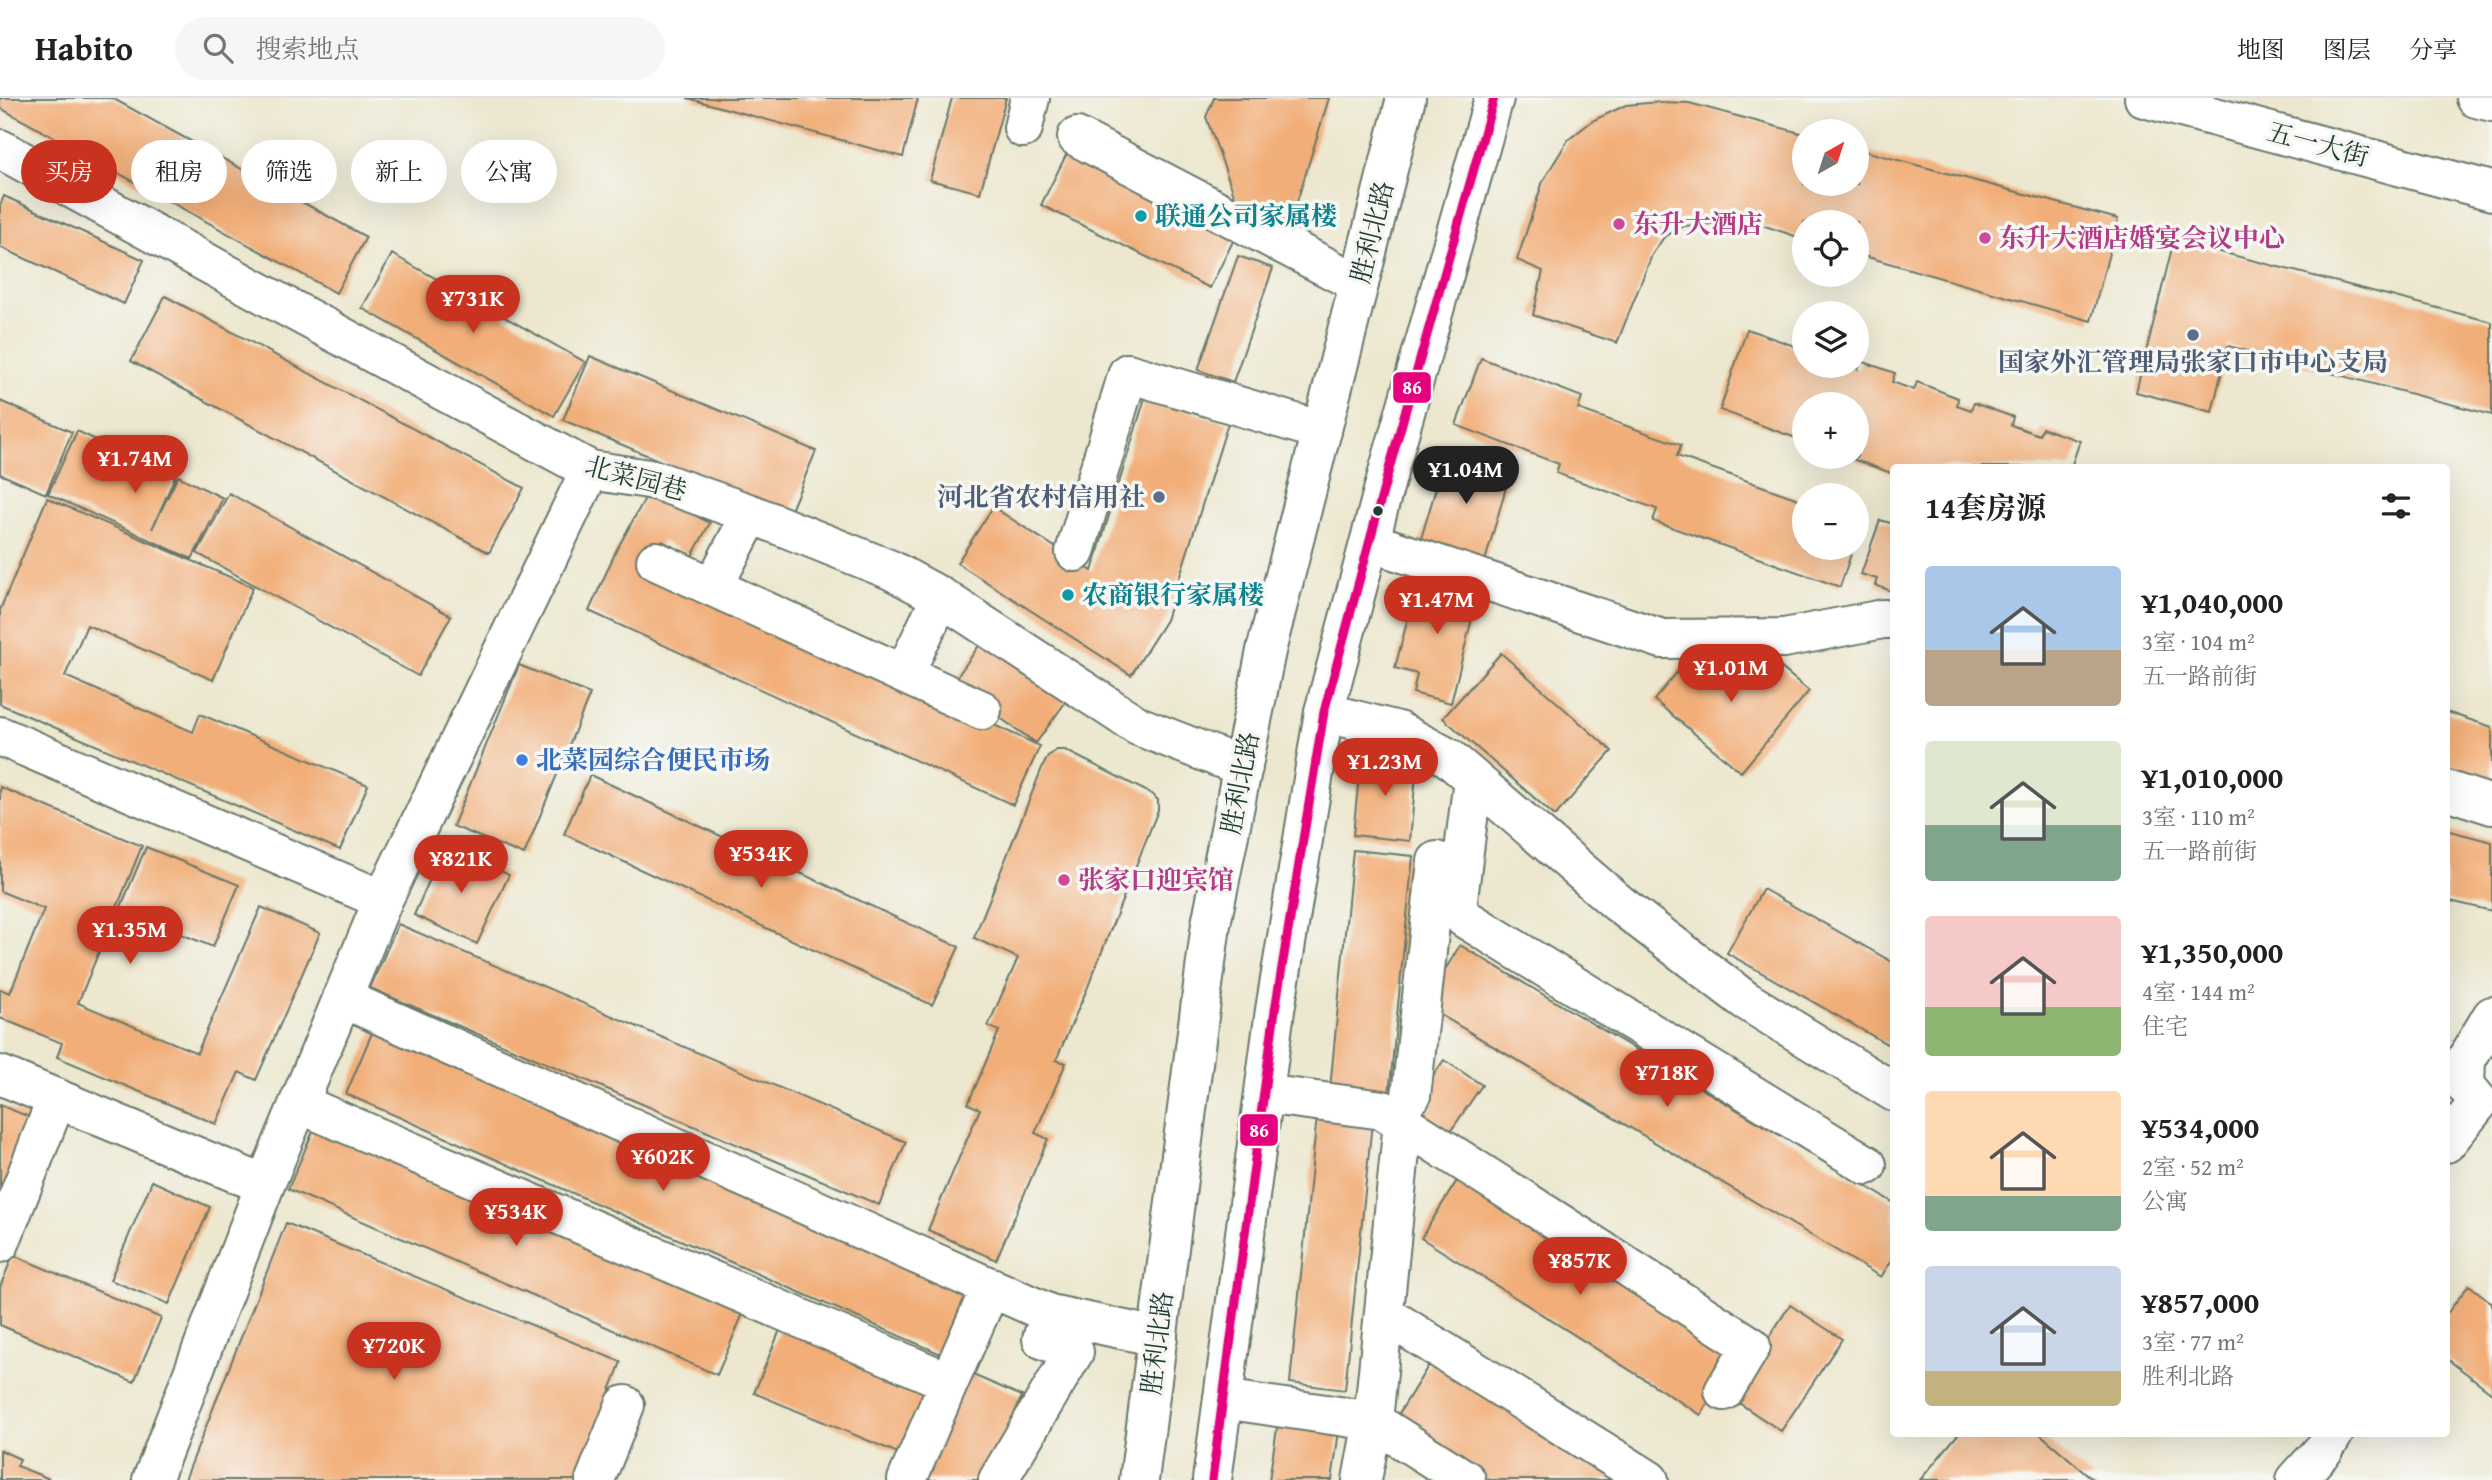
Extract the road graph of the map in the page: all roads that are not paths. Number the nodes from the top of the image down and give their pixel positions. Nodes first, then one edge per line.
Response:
1 (1406, 98) edge
2 (1494, 98) edge
3 (2144, 98) edge
4 (2476, 98) edge
5 (2492, 102) edge
6 (1077, 137) dead end
7 (0, 149) edge
8 (2492, 191) edge
9 (1359, 284) junction
10 (1322, 431) junction
11 (590, 470) junction
12 (751, 514) junction
13 (1370, 542) junction
14 (1075, 552) dead end
15 (656, 561) dead end
16 (713, 587) junction
17 (941, 597) junction
18 (1890, 619) edge
19 (904, 674) junction
20 (982, 710) dead end
21 (1324, 712) junction
22 (0, 736) edge
23 (1243, 767) junction
24 (1461, 769) junction
25 (2450, 791) edge
26 (2492, 805) edge
27 (383, 900) junction
28 (342, 998) junction
29 (2492, 1016) edge
30 (0, 1075) edge
31 (1890, 1090) edge
32 (1264, 1094) junction
33 (57, 1098) junction
34 (300, 1104) junction
35 (1407, 1109) junction
36 (2450, 1138) edge
37 (1867, 1165) dead end
38 (265, 1185) junction
39 (0, 1243) edge
40 (991, 1287) junction
41 (1051, 1314) junction
42 (1384, 1314) junction
43 (1158, 1337) junction
44 (949, 1382) junction
45 (1724, 1391) dead end
46 (1223, 1399) junction
47 (625, 1405) dead end
48 (1373, 1421) junction
49 (2332, 1437) edge
50 (1364, 1478) edge
51 (152, 1480) edge
52 (595, 1480) edge
53 (907, 1480) edge
54 (998, 1480) edge
55 (1139, 1480) edge
56 (1212, 1480) edge
57 (1466, 1480) edge
58 (1649, 1480) edge
59 (2296, 1480) edge

1 - 9 main road, 胜利北路
2 - 13 main road
3 - 8 main road, 五一大街
4 - 5 main road
6 - 9 main road
7 - 11 main road, 北菜园巷
9 - 10 main road, 胜利北路
10 - 14 main road
10 - 23 main road, 胜利北路
11 - 12 main road, 北菜园巷
11 - 27 main road
12 - 16 main road
12 - 17 main road, 北菜园巷
13 - 18 main road
13 - 21 main road
15 - 16 main road
16 - 19 main road
17 - 19 main road
17 - 23 main road, 北菜园巷
19 - 20 main road
21 - 24 main road
21 - 32 main road
22 - 27 main road
23 - 43 main road, 胜利北路
24 - 31 main road
24 - 35 main road
24 - 37 main road
25 - 26 main road
27 - 28 main road
28 - 34 main road
28 - 40 main road
29 - 36 main road
30 - 33 main road
32 - 35 main road
32 - 46 main road
33 - 38 main road
33 - 39 main road
34 - 38 main road
34 - 44 main road
35 - 42 main road
35 - 45 main road
38 - 51 main road
40 - 41 main road
40 - 44 main road
41 - 43 main road
41 - 54 main road
42 - 48 main road
42 - 58 main road
43 - 55 main road, 胜利北路
44 - 53 main road
46 - 48 main road
46 - 56 main road
47 - 52 main road
48 - 50 main road
48 - 57 main road
49 - 59 main road

